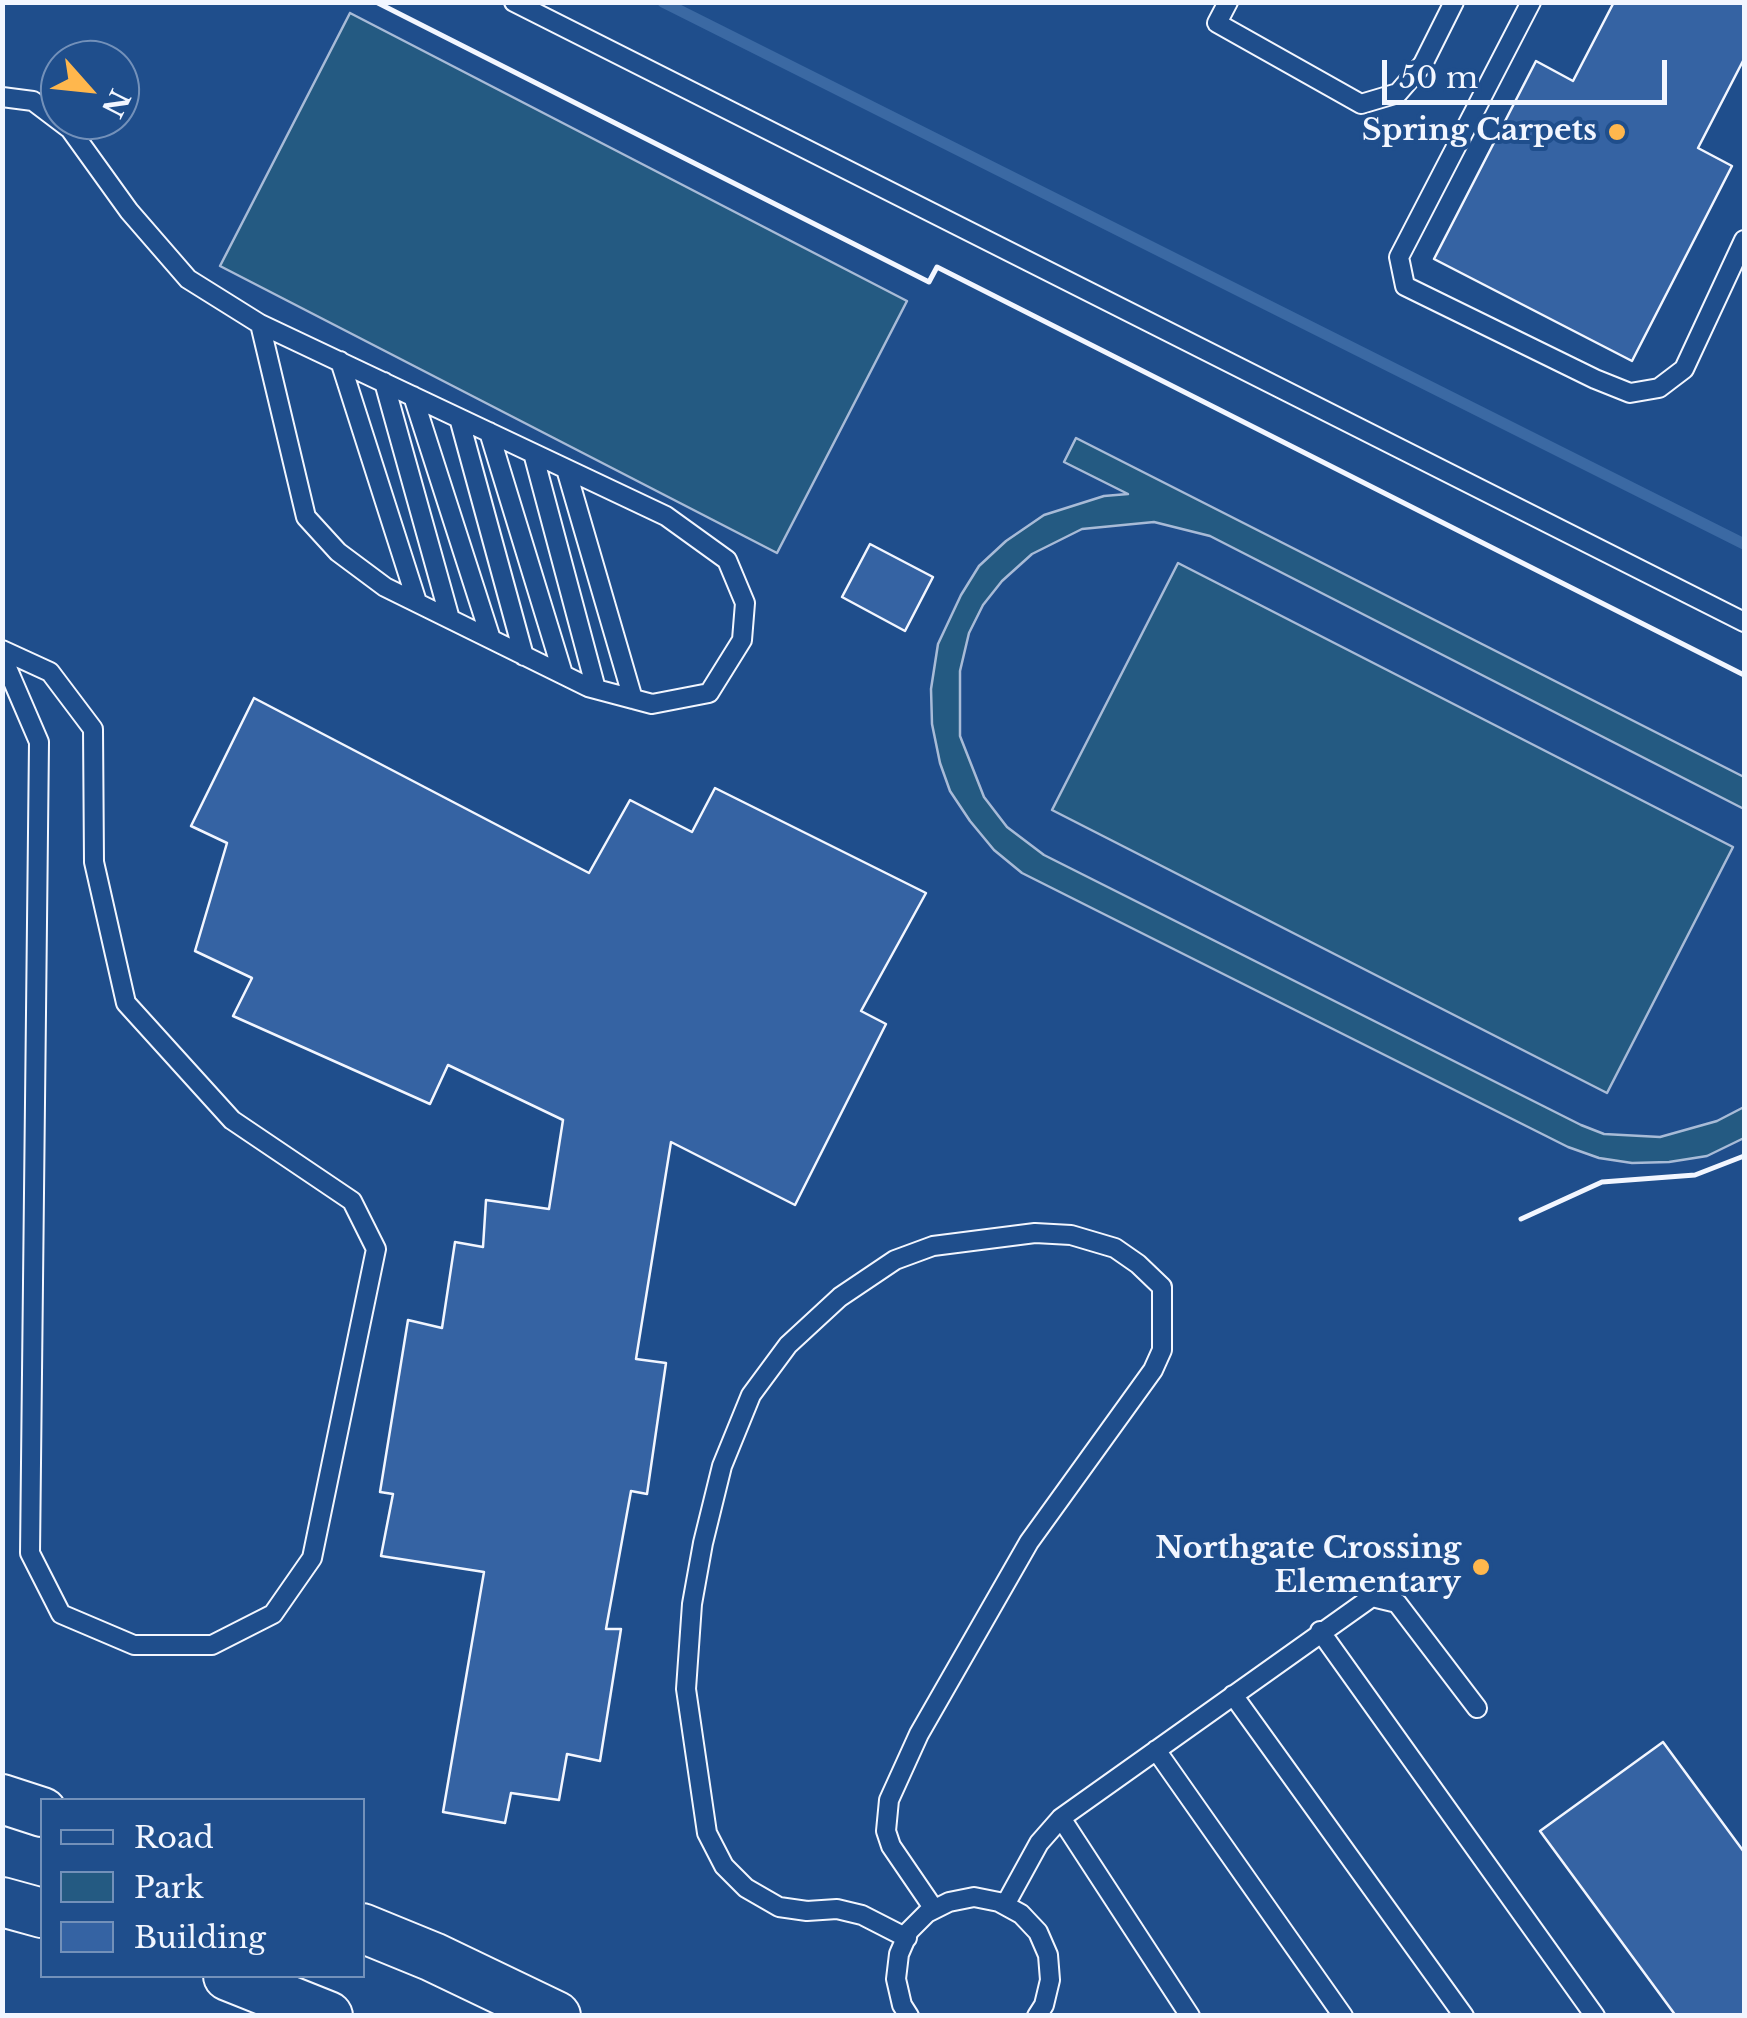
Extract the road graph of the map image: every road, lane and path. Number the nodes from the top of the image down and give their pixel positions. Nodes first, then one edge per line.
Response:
1 (514, 2) edge
2 (1228, 2) edge
3 (1454, 2) edge
4 (1531, 2) edge
5 (2, 97) edge
6 (1744, 240) edge
7 (260, 324) junction
8 (340, 362) junction
9 (384, 382) junction
10 (412, 396) junction
11 (458, 418) junction
12 (489, 432) junction
13 (533, 453) junction
14 (566, 469) junction
15 (417, 602) junction
16 (450, 620) junction
17 (1744, 622) edge
18 (491, 639) junction
19 (2, 653) edge
20 (524, 656) junction
21 (563, 674) junction
22 (596, 689) junction
23 (633, 699) junction
24 (1320, 1631) junction
25 (1232, 1695) junction
26 (1477, 1708) dead end
27 (1156, 1750) junction
28 (2, 1799) edge
29 (40, 1811) edge
30 (1062, 1818) junction
31 (2, 1902) edge
32 (1005, 1905) junction
33 (934, 1909) junction
34 (40, 1912) edge
35 (365, 1929) edge
36 (907, 1938) junction
37 (233, 1978) edge
38 (328, 2016) edge
39 (556, 2016) edge
40 (909, 2016) edge
41 (1037, 2016) edge
42 (1190, 2016) edge
43 (1343, 2016) edge
44 (1464, 2016) edge
45 (1595, 2016) edge

1 - 17 lane
2 - 3 lane
4 - 6 lane
5 - 7 lane
7 - 8 lane
7 - 15 lane
8 - 9 lane
8 - 15 lane
9 - 10 lane
9 - 16 lane
10 - 11 lane
10 - 18 lane
11 - 12 lane
11 - 20 lane
12 - 13 lane
12 - 21 lane
13 - 14 lane
13 - 22 lane
14 - 23 lane
14 - 23 lane
15 - 16 lane
16 - 18 lane
18 - 20 lane
19 - 19 lane
20 - 21 lane
21 - 22 lane
22 - 23 lane
24 - 25 lane
24 - 26 lane
24 - 45 lane
25 - 27 lane
25 - 44 lane
27 - 30 lane
27 - 43 lane
28 - 29 main road
30 - 32 lane
30 - 42 lane
31 - 34 main road
32 - 33 lane
32 - 41 lane
33 - 36 lane
33 - 36 lane
35 - 39 main road
36 - 40 lane
37 - 38 main road

